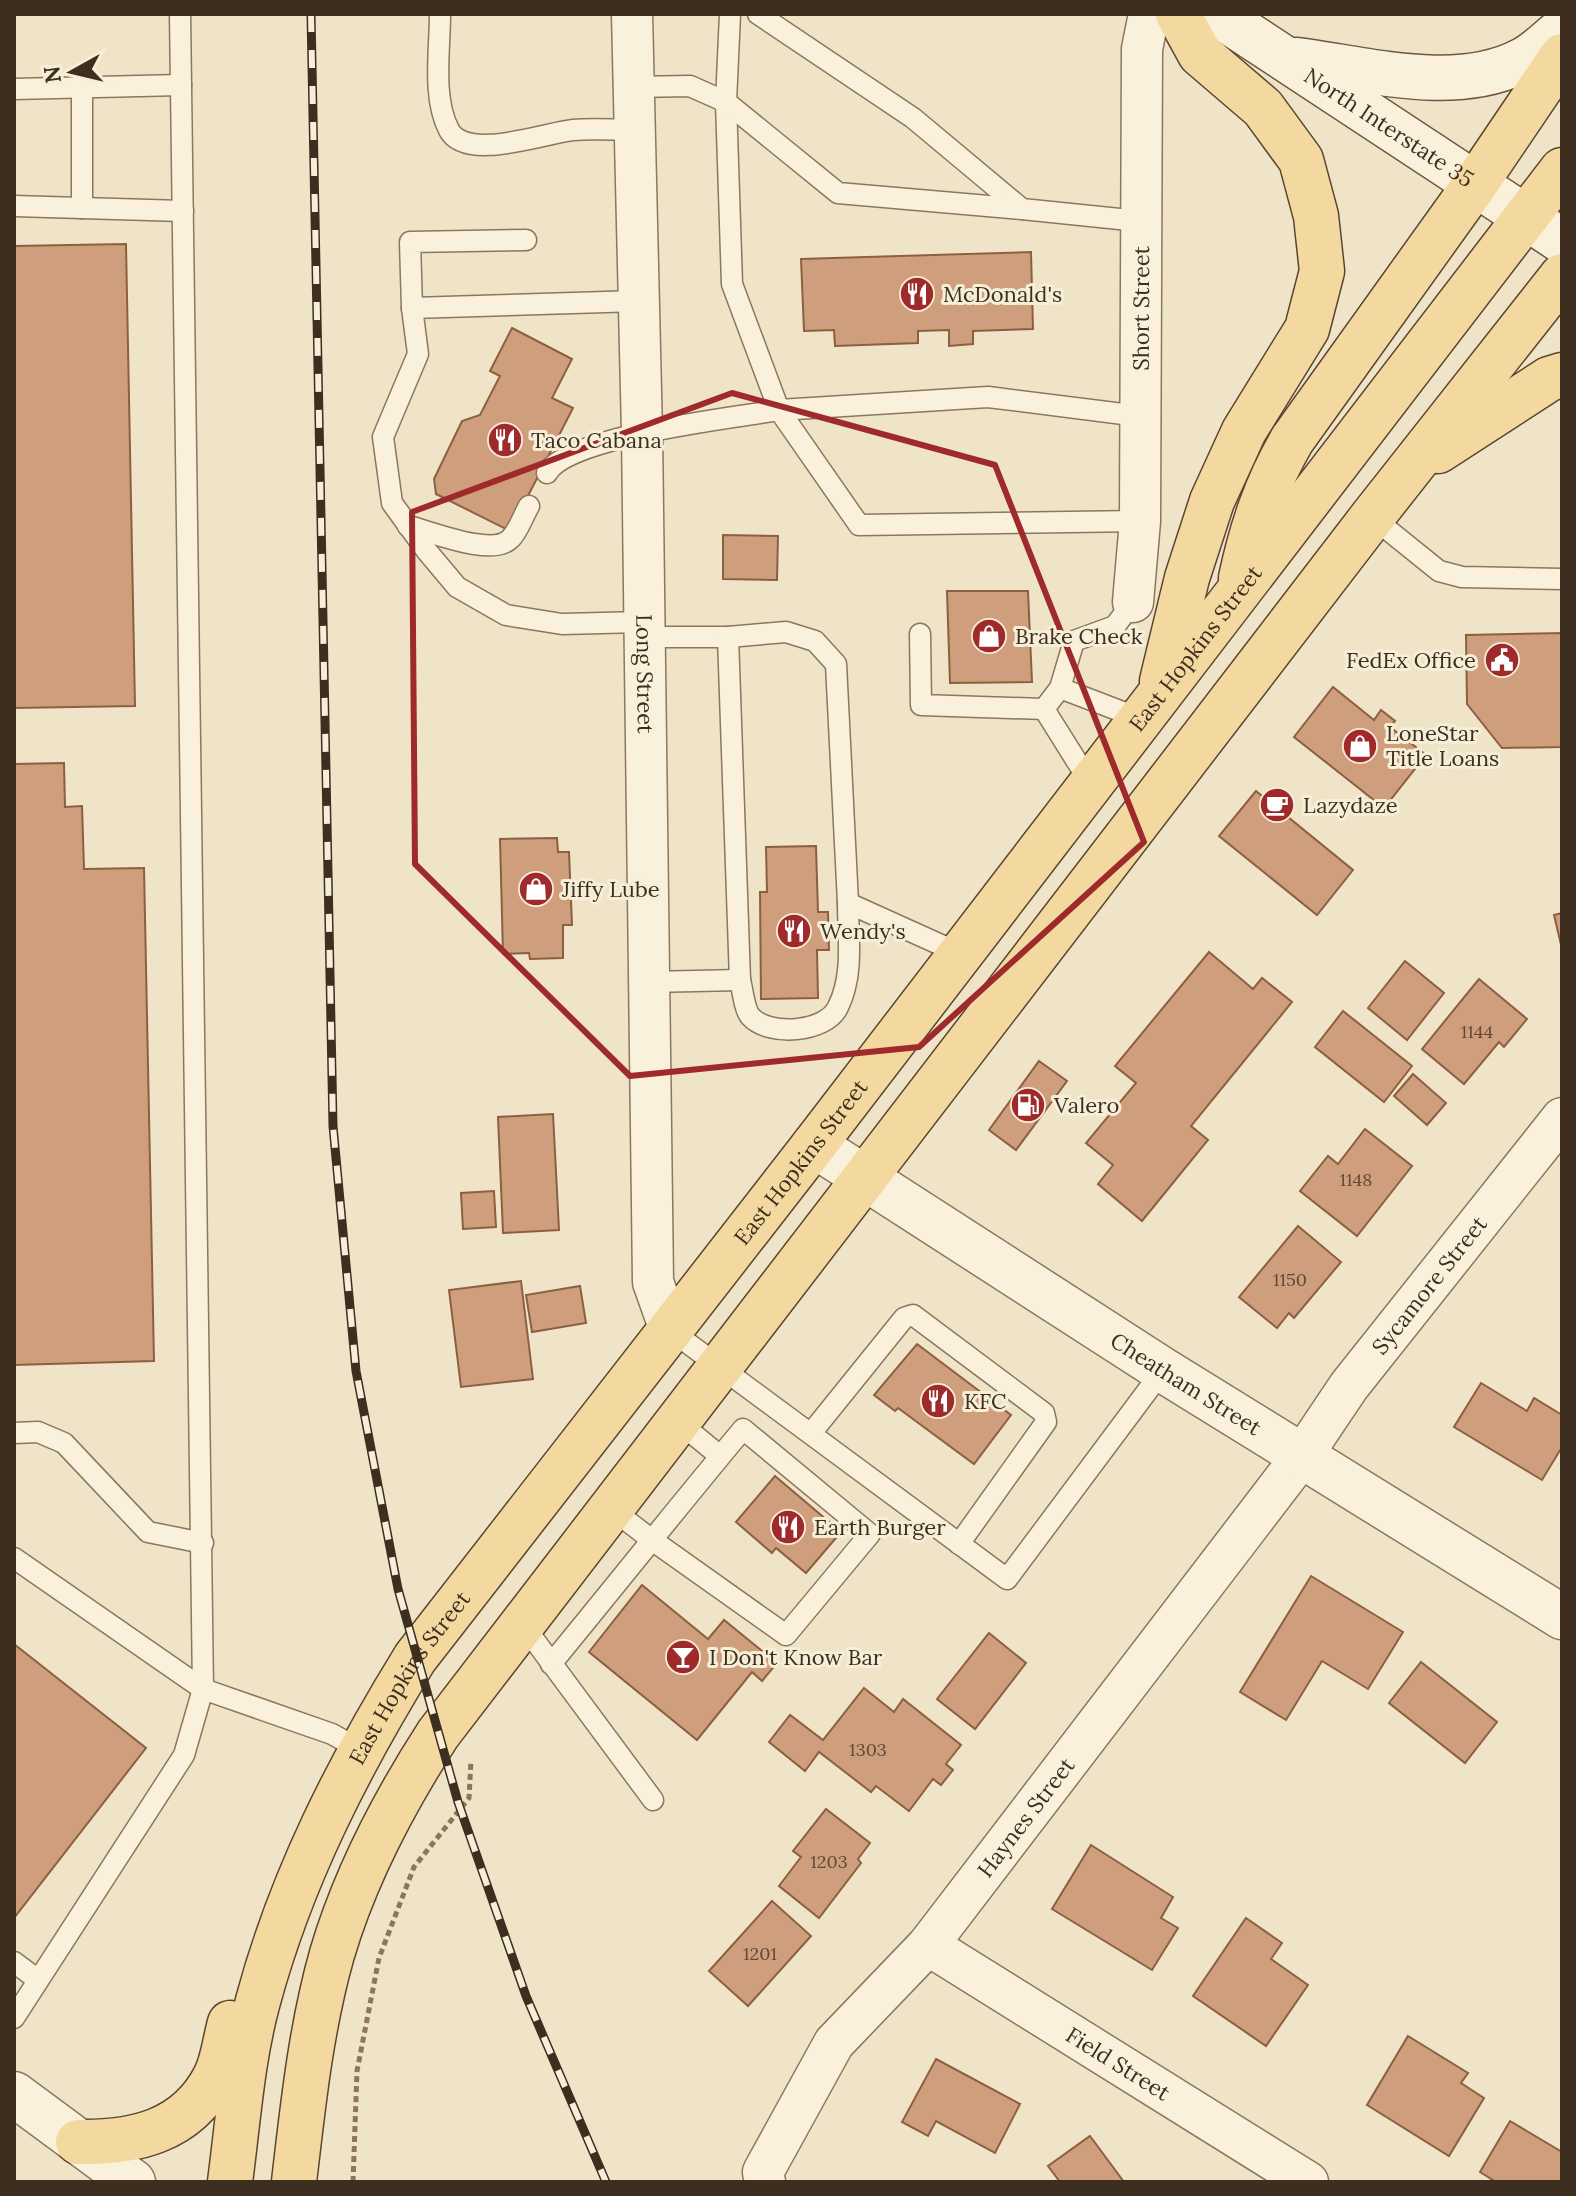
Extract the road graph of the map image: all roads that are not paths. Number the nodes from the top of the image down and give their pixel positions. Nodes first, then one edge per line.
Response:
1 (180, 14) edge
2 (440, 14) edge
3 (632, 14) edge
4 (730, 14) edge
5 (758, 14) edge
6 (1149, 14) edge
7 (1178, 14) edge
8 (1217, 14) edge
9 (1562, 30) edge
10 (1562, 56) edge
11 (1287, 59) junction
12 (181, 85) junction
13 (82, 87) junction
14 (633, 87) junction
15 (14, 89) edge
16 (726, 102) junction
17 (635, 130) junction
18 (1562, 170) edge
19 (1474, 186) junction
20 (14, 206) edge
21 (82, 208) junction
22 (1022, 209) junction
23 (183, 211) junction
24 (1525, 218) junction
25 (1139, 221) junction
26 (526, 240) dead end
27 (1562, 241) edge
28 (1562, 276) edge
29 (638, 301) junction
30 (412, 308) junction
31 (1562, 375) edge
32 (779, 410) junction
33 (1139, 416) junction
34 (642, 433) junction
35 (1409, 469) junction
36 (547, 473) dead end
37 (529, 506) dead end
38 (1372, 517) junction
39 (1140, 521) junction
40 (408, 526) junction
41 (1562, 579) edge
42 (1238, 591) junction
43 (1133, 602) joint
44 (642, 629) junction
45 (920, 634) dead end
46 (728, 637) junction
47 (1060, 688) junction
48 (1150, 707) junction
49 (1044, 709) junction
50 (1091, 784) junction
51 (848, 903) junction
52 (961, 954) junction
53 (740, 980) junction
54 (649, 982) junction
55 (986, 1018) junction
56 (1562, 1118) edge
57 (814, 1145) junction
58 (864, 1177) junction
59 (670, 1330) junction
60 (720, 1363) junction
61 (1163, 1370) junction
62 (676, 1420) junction
63 (812, 1432) junction
64 (14, 1433) edge
65 (720, 1456) junction
66 (1302, 1456) junction
67 (609, 1507) junction
68 (652, 1540) junction
69 (203, 1543) junction
70 (959, 1544) junction
71 (14, 1558) edge
72 (1562, 1617) edge
73 (521, 1622) junction
74 (551, 1664) junction
75 (203, 1689) junction
76 (359, 1749) junction
77 (653, 1800) dead end
78 (286, 1913) junction
79 (928, 1945) junction
80 (14, 1962) edge
81 (38, 1980) junction
82 (14, 2018) edge
83 (14, 2094) edge
84 (78, 2142) junction
85 (133, 2182) edge
86 (230, 2182) edge
87 (294, 2182) edge
88 (765, 2182) edge
89 (1308, 2182) edge

1 - 12 lane
2 - 17 lane
3 - 14 street, Long Street
4 - 16 lane
5 - 22 lane
6 - 25 street, Short Street
7 - 48 main road
8 - 11 street, North Interstate 35
9 - 11 street
10 - 19 main road
11 - 19 street, North Interstate 35
12 - 13 lane
12 - 23 lane
13 - 15 lane
13 - 21 lane
14 - 16 lane
14 - 17 street, Long Street
16 - 22 lane
16 - 32 lane
17 - 29 street, Long Street
18 - 24 main road, East Hopkins Street
19 - 24 street, North Interstate 35
19 - 42 main road
20 - 21 lane
21 - 23 lane
22 - 25 lane
23 - 69 lane
24 - 27 street, North Interstate 35
24 - 42 main road, East Hopkins Street
25 - 33 street, Short Street
26 - 30 lane
28 - 35 main road
29 - 30 lane
29 - 34 street, Long Street
30 - 40 lane
31 - 35 main road
32 - 33 lane
32 - 34 lane
32 - 39 lane
33 - 39 street, Short Street
34 - 36 lane
34 - 44 street, Long Street
35 - 38 main road
37 - 40 lane
38 - 41 lane
38 - 55 main road
39 - 43 street, Short Street
40 - 44 lane
42 - 48 main road, East Hopkins Street
42 - 55 main road
43 - 47 lane
44 - 46 lane
44 - 54 street, Long Street
45 - 49 lane
46 - 51 lane
46 - 53 lane
47 - 48 lane
47 - 49 lane
48 - 50 main road, East Hopkins Street
49 - 50 lane
50 - 52 main road, East Hopkins Street
51 - 52 lane
51 - 53 lane
52 - 57 main road, East Hopkins Street
53 - 54 lane
54 - 59 street, Long Street
55 - 58 main road
56 - 66 street, Sycamore Street
57 - 58 street, Cheatham Street
57 - 59 main road, East Hopkins Street
58 - 60 main road
58 - 61 street, Cheatham Street
59 - 60 lane
59 - 76 main road, East Hopkins Street
60 - 62 main road
60 - 63 lane
61 - 66 street, Cheatham Street
61 - 70 lane
62 - 65 lane
62 - 67 main road
63 - 70 lane
63 - 70 lane
64 - 69 lane
65 - 68 lane
65 - 68 lane
66 - 72 street, Cheatham Street
66 - 79 street, Haynes Street
67 - 68 lane
67 - 73 main road
68 - 74 lane
69 - 75 lane
71 - 75 lane
73 - 74 lane
73 - 87 main road
74 - 77 lane
75 - 76 lane
75 - 81 lane
76 - 78 main road, East Hopkins Street
78 - 84 main road
78 - 86 main road, East Hopkins Street
79 - 88 street, Haynes Street
79 - 89 street, Field Street
80 - 81 lane
81 - 82 lane
83 - 84 street
84 - 85 street

